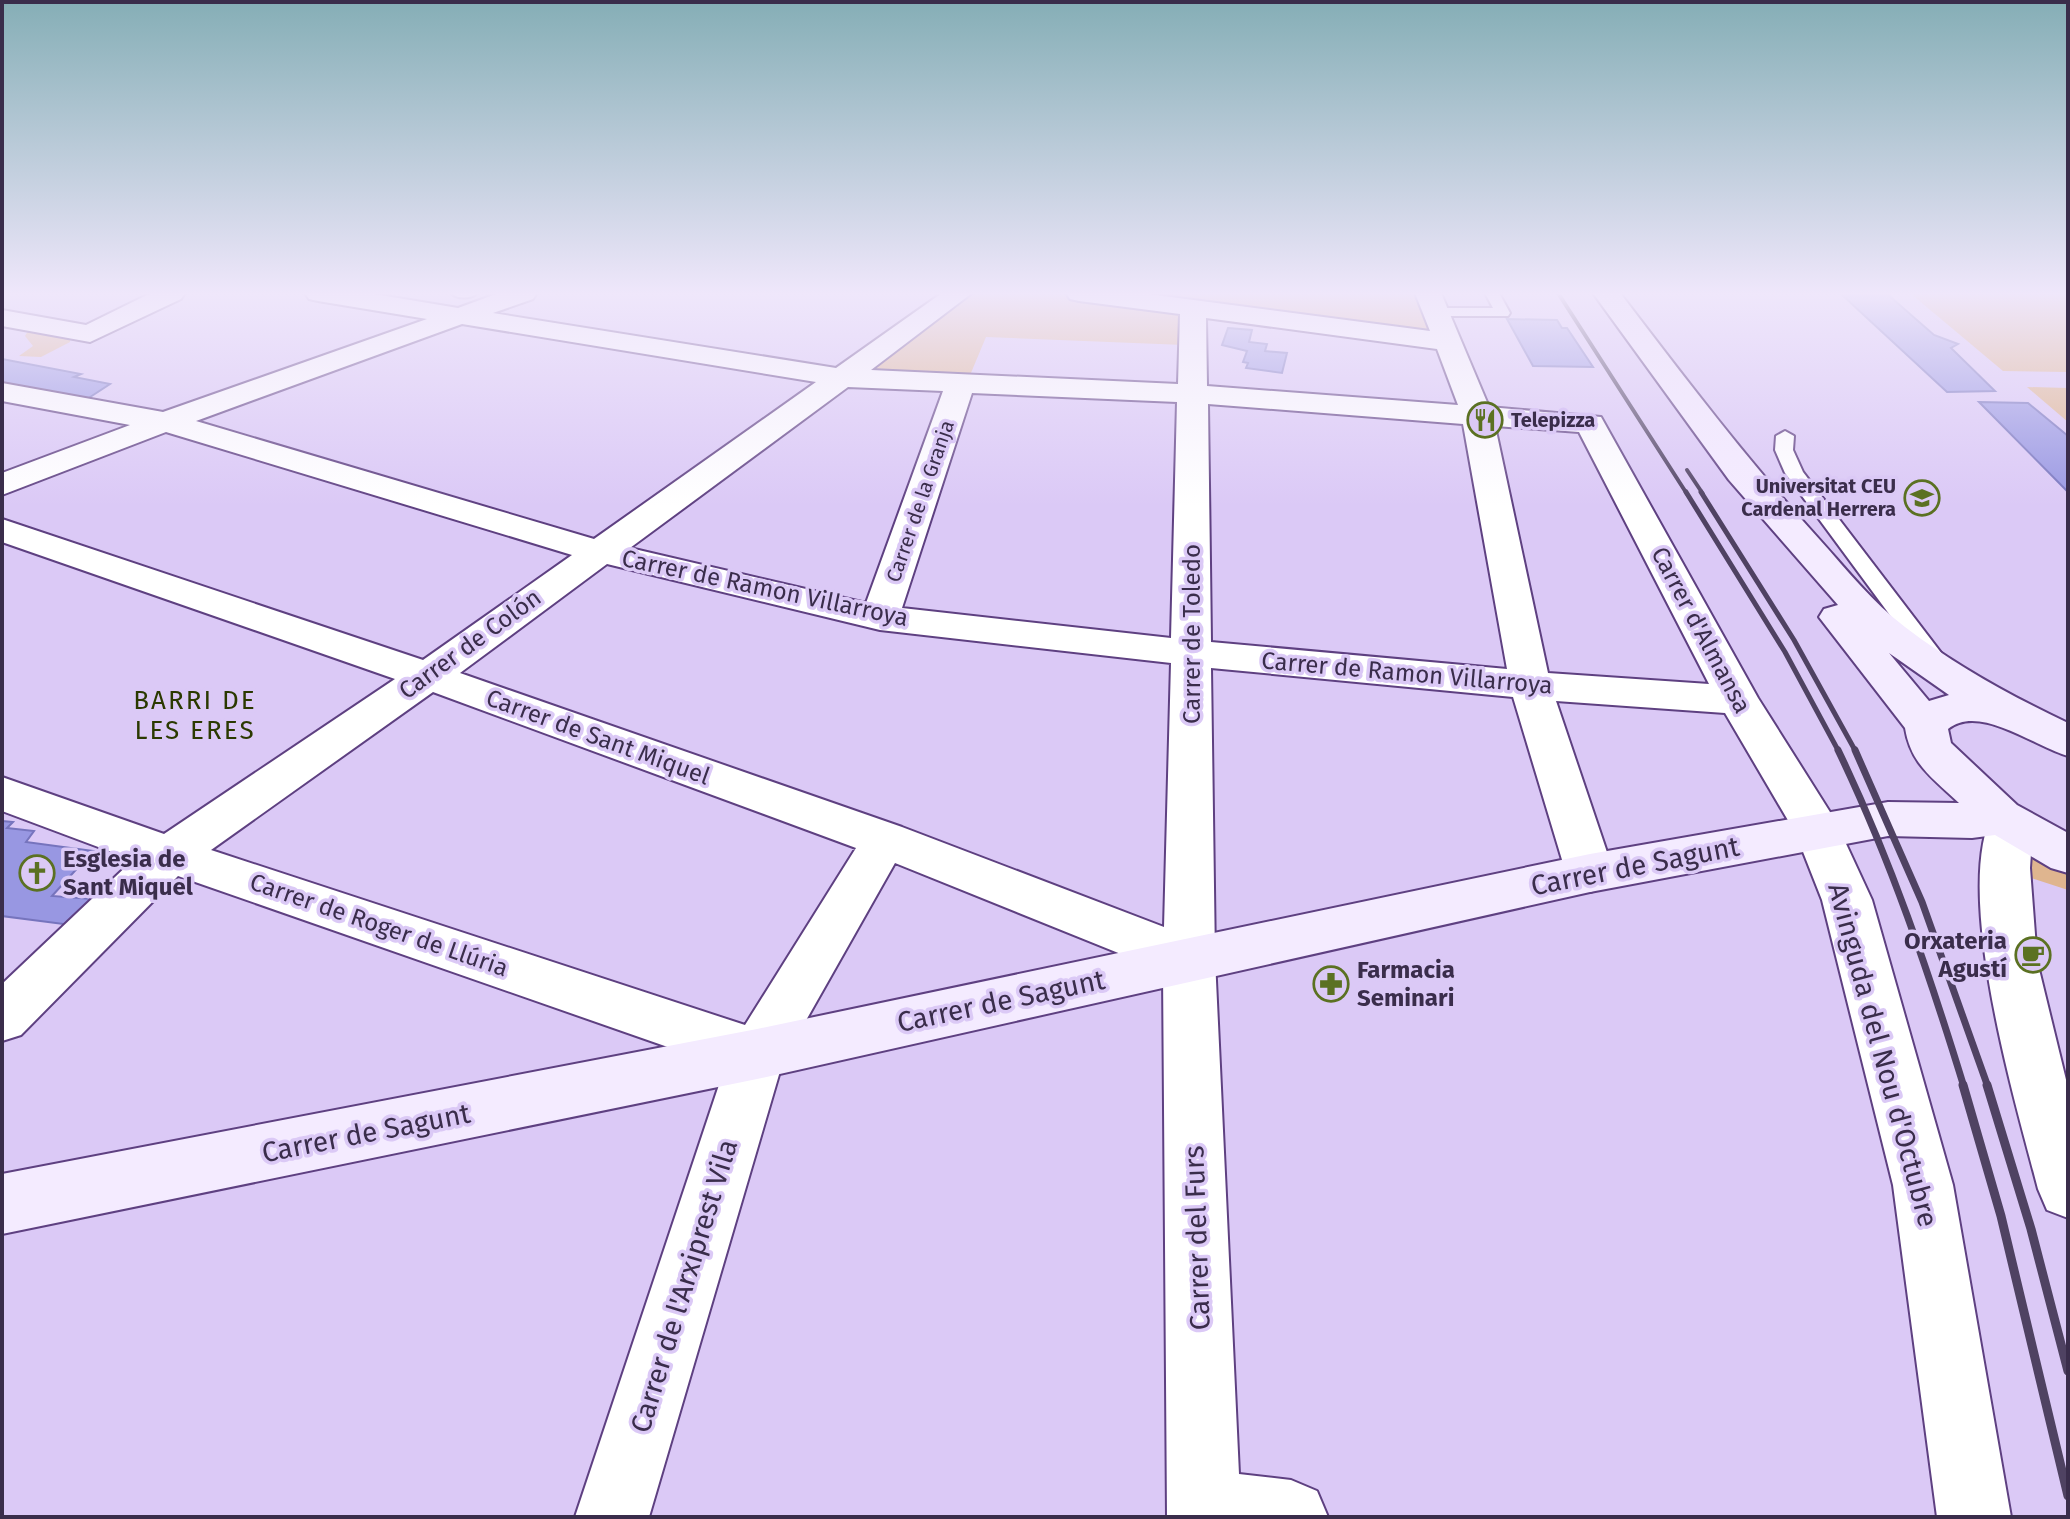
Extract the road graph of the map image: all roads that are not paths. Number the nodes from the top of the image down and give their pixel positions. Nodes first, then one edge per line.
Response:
1 (308, 364) edge
2 (776, 364) edge
3 (865, 364) edge
4 (1193, 364) edge
5 (1457, 364) edge
6 (1659, 364) edge
7 (846, 378) junction
8 (960, 384) junction
9 (2, 392) edge
10 (1193, 394) junction
11 (1477, 414) junction
12 (165, 422) junction
13 (1785, 436) dead end
14 (1741, 473) junction
15 (2, 485) edge
16 (2, 530) edge
17 (597, 551) junction
18 (1792, 566) junction
19 (880, 618) junction
20 (1192, 653) junction
21 (1937, 669) junction
22 (428, 676) junction
23 (1530, 685) junction
24 (1738, 700) junction
25 (2012, 715) junction
26 (2068, 741) edge
27 (1916, 779) junction
28 (2, 793) edge
29 (1818, 832) junction
30 (2006, 832) junction
31 (885, 840) junction
32 (170, 854) junction
33 (2068, 855) edge
34 (1590, 873) junction
35 (1189, 959) junction
36 (2, 1018) edge
37 (757, 1054) junction
38 (2068, 1189) edge
39 (8, 1211) edge
40 (1204, 1512) edge
41 (612, 1517) edge
42 (1291, 1517) edge
43 (1974, 1517) edge

1 - 12 street
2 - 7 street
3 - 7 street, Carrer de Colón
4 - 10 street, Carrer de Toledo
5 - 11 street
6 - 14 street
7 - 8 street
7 - 17 street, Carrer de Colón
8 - 10 street
8 - 19 street, Carrer de la Granja
9 - 12 street, Carrer de Ramon Villarroya
10 - 11 street
10 - 20 street, Carrer de Toledo
11 - 23 street
11 - 24 street, Carrer d'Almansa
12 - 15 street
12 - 17 street, Carrer de Ramon Villarroya
13 - 21 lane
14 - 18 street
14 - 21 street
16 - 22 street, Carrer de Sant Miquel
17 - 19 street, Carrer de Ramon Villarroya
17 - 22 street, Carrer de Colón
18 - 27 street
18 - 27 street
19 - 20 street, Carrer de Ramon Villarroya
20 - 23 street, Carrer de Ramon Villarroya
20 - 35 street, Carrer de Toledo
21 - 25 street
22 - 31 street, Carrer de Sant Miquel
22 - 32 street, Carrer de Colón
23 - 24 street, Carrer de Ramon Villarroya
23 - 34 street
24 - 29 street, Carrer d'Almansa
25 - 26 street
25 - 27 street, Carrer de Sagunt
27 - 29 street, Carrer de Sagunt
27 - 30 street
27 - 30 street
28 - 32 street, Carrer de Roger de Llúria
29 - 34 street, Carrer de Sagunt
29 - 43 street, Avinguda del Nou d'Octubre
30 - 33 street
30 - 38 street
31 - 35 street, Carrer de Sant Miquel
31 - 37 street, Carrer de l'Arxiprest Vila
32 - 36 street, Carrer de Colón
32 - 37 street, Carrer de Roger de Llúria
34 - 35 street, Carrer de Sagunt
35 - 37 street, Carrer de Sagunt
35 - 40 street, Carrer del Furs
37 - 39 street, Carrer de Sagunt
37 - 41 street, Carrer de l'Arxiprest Vila
40 - 42 street

